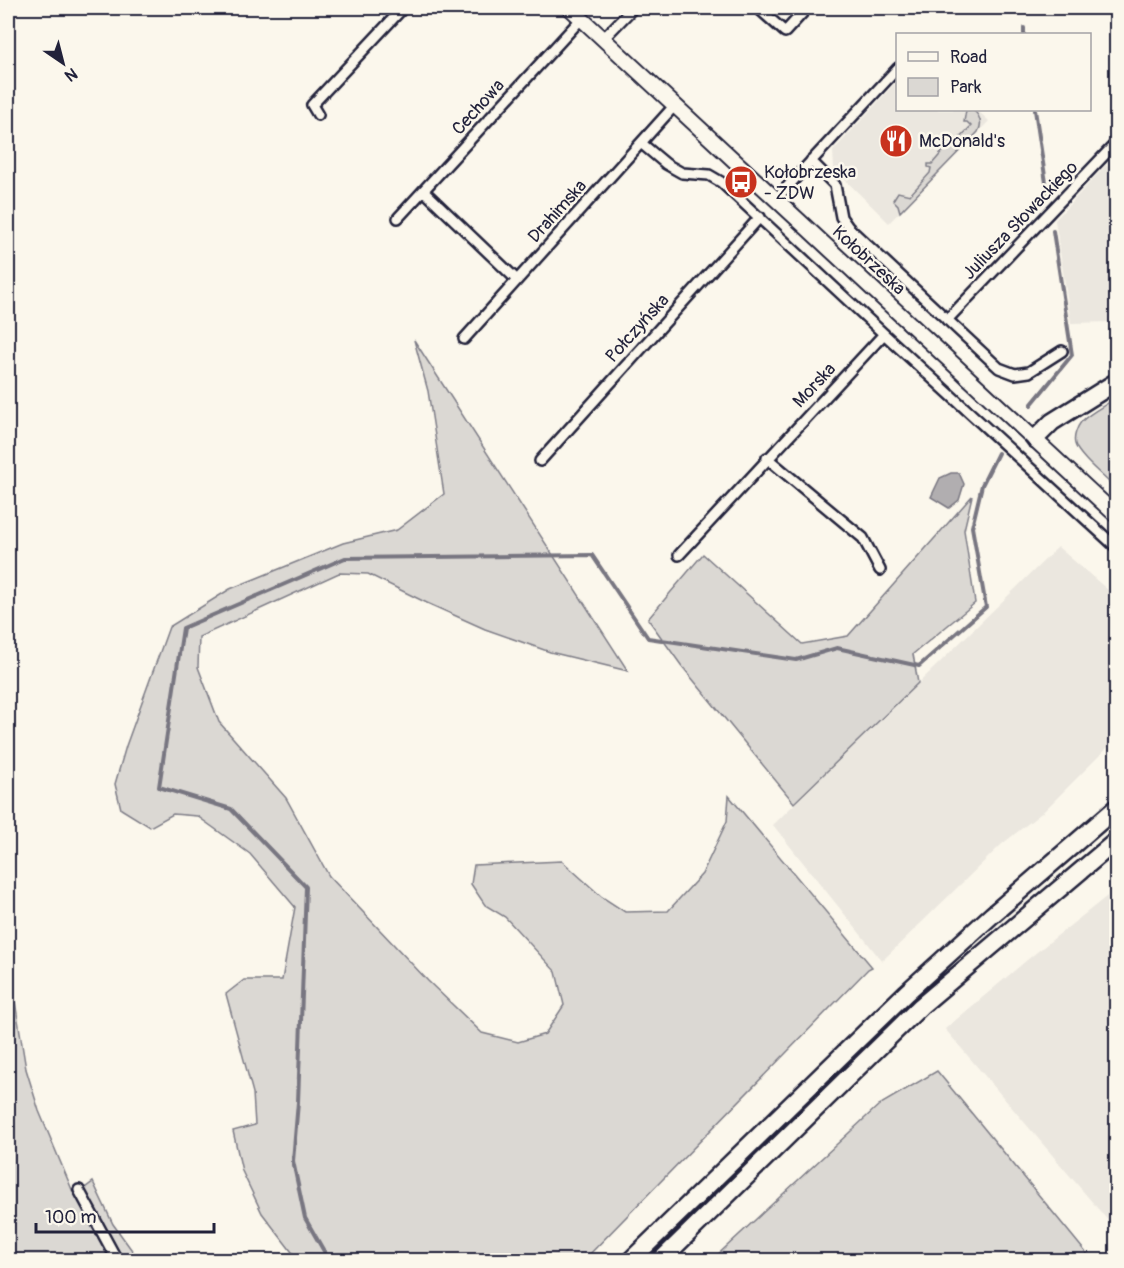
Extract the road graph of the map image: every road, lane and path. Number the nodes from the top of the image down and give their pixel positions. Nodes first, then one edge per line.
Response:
1 (403, 8) edge
2 (570, 8) edge
3 (633, 8) edge
4 (758, 8) edge
5 (807, 8) edge
6 (582, 18) junction
7 (604, 38) junction
8 (896, 69) edge
9 (675, 105) junction
10 (318, 115) dead end
11 (641, 142) junction
12 (1116, 143) edge
13 (812, 161) junction
14 (424, 191) junction
15 (776, 199) junction
16 (760, 217) junction
17 (398, 218) dead end
18 (517, 280) junction
19 (947, 320) junction
20 (884, 334) junction
21 (464, 339) dead end
22 (1062, 351) dead end
23 (1116, 382) edge
24 (1035, 439) junction
25 (767, 458) junction
26 (540, 461) dead end
27 (1116, 515) edge
28 (1116, 547) edge
29 (679, 555) dead end
30 (880, 570) dead end
31 (1116, 808) edge
32 (1116, 841) edge
33 (80, 1190) dead end
34 (117, 1260) edge
35 (631, 1260) edge
36 (662, 1260) edge

1 - 10 street
2 - 6 main road, Kołobrzeska
3 - 7 street
4 - 5 street
6 - 7 main road, Kołobrzeska
6 - 14 street, Cechowa
7 - 9 main road, Kołobrzeska
8 - 13 street
9 - 11 street, Drahimska
9 - 15 main road, Kołobrzeska
11 - 16 street
11 - 18 street, Drahimska
12 - 19 street, Juliusza Słowackiego
13 - 15 street
13 - 19 street
14 - 17 street, Cechowa
14 - 18 street
15 - 24 main road, Kołobrzeska
16 - 20 street
16 - 26 street, Połczyńska
18 - 21 street, Drahimska
19 - 22 street
20 - 25 street, Morska
20 - 28 street
23 - 24 highway
24 - 27 main road, Kołobrzeska
25 - 29 street, Morska
25 - 30 street
31 - 35 highway
32 - 36 highway
33 - 34 street

